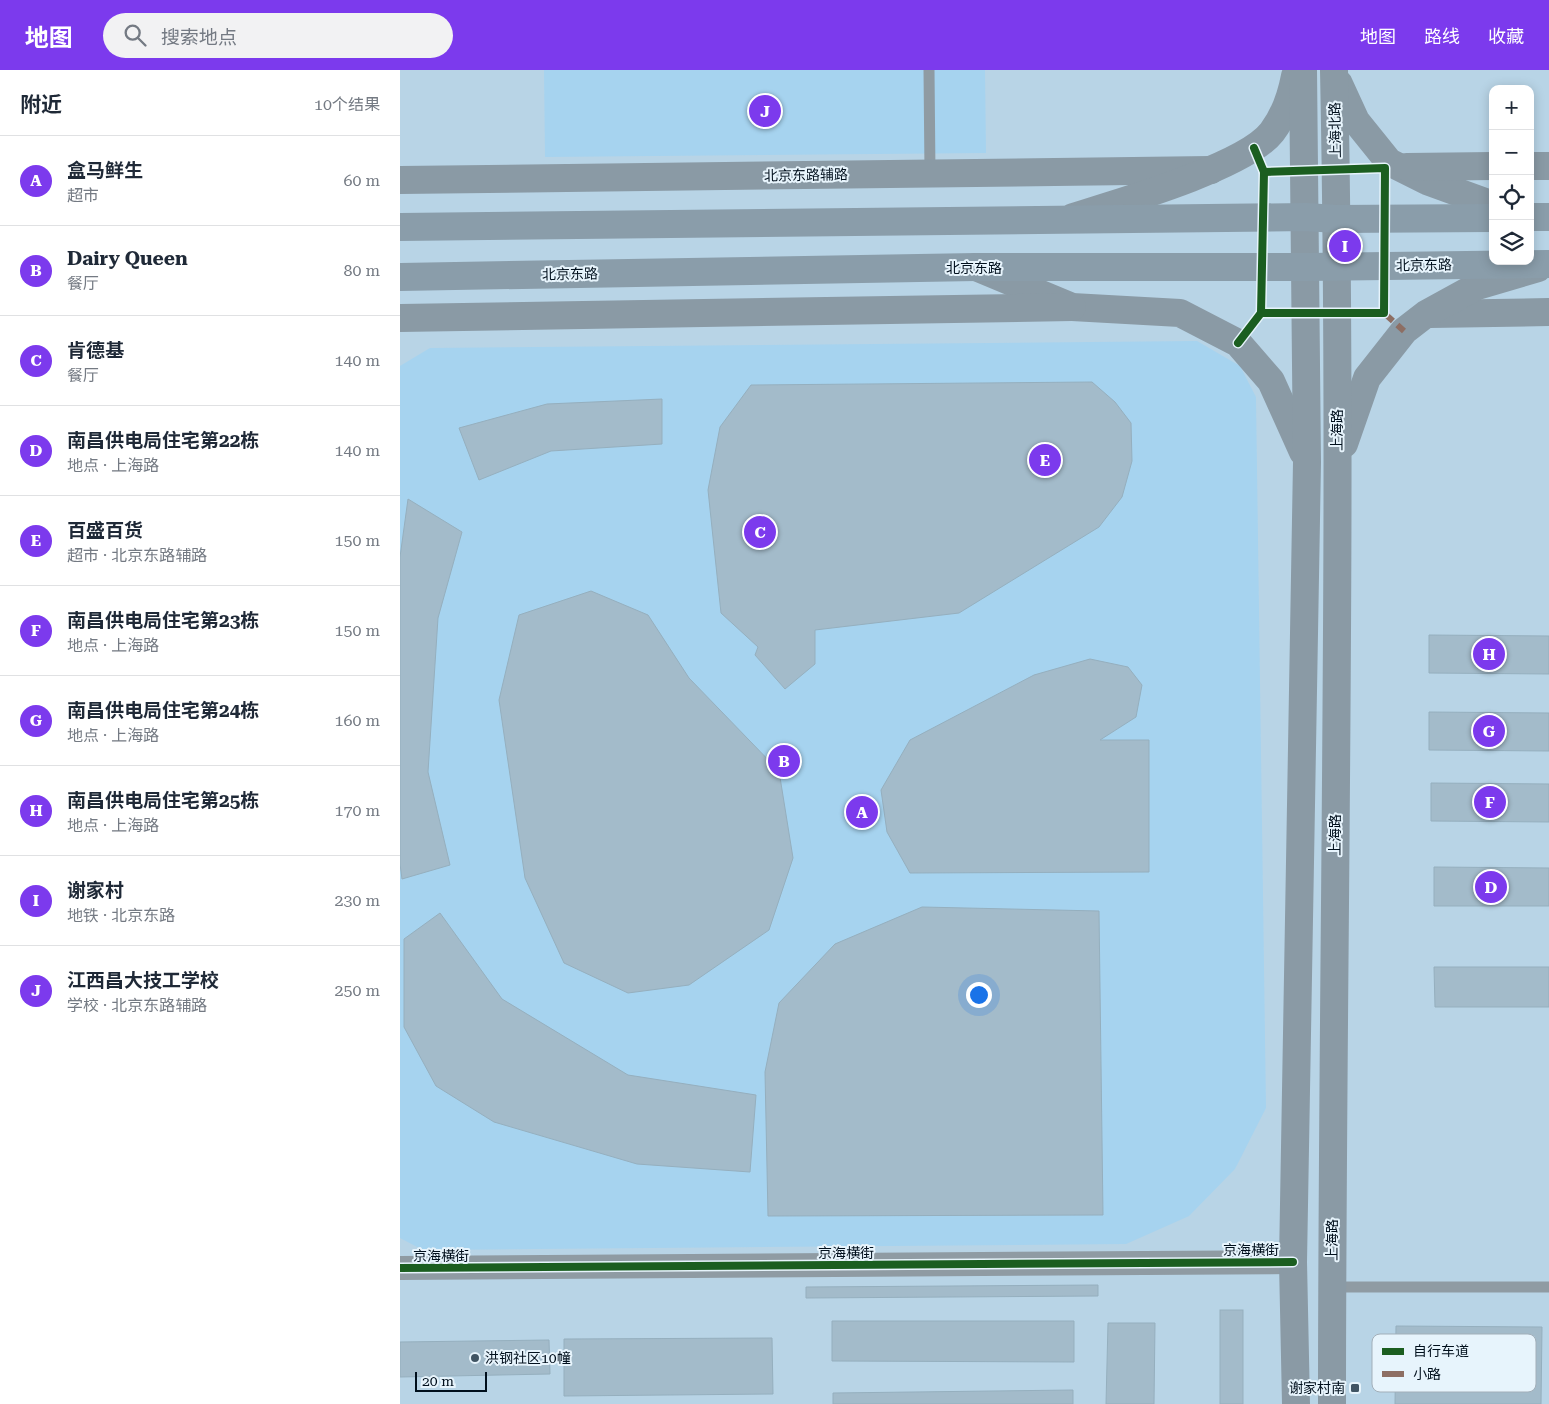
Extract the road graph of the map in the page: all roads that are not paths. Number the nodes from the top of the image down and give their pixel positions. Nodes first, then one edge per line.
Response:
1 (929, 70) edge
2 (1296, 70) edge
3 (1303, 70) edge
4 (1334, 72) edge
5 (1489, 166) edge
6 (1534, 166) edge
7 (1549, 166) edge
8 (1399, 167) junction
9 (1211, 170) junction
10 (930, 173) junction
11 (400, 180) edge
12 (1489, 204) edge
13 (1306, 217) junction
14 (1534, 217) edge
15 (1549, 217) edge
16 (1489, 218) edge
17 (1336, 219) junction
18 (1064, 220) junction
19 (400, 227) edge
20 (1549, 264) edge
21 (1337, 266) junction
22 (976, 267) junction
23 (1307, 267) junction
24 (400, 277) edge
25 (1072, 307) junction
26 (1549, 312) edge
27 (1426, 314) junction
28 (400, 318) edge
29 (1307, 462) junction
30 (1337, 462) junction
31 (1293, 1262) junction
32 (400, 1268) edge
33 (1332, 1287) junction
34 (1549, 1287) edge
35 (1296, 1404) edge
36 (1332, 1404) edge

1 - 10 lane
2 - 9 main road
3 - 13 main road
4 - 8 main road
4 - 17 main road, 上海北路
5 - 8 main road
6 - 7 main road
8 - 12 main road
9 - 10 main road, 北京东路辅路
9 - 18 main road
10 - 11 main road, 北京东路辅路
13 - 17 main road
13 - 18 main road
13 - 23 main road
14 - 15 main road
16 - 17 main road
17 - 21 main road, 上海北路
18 - 19 main road
20 - 21 main road, 北京东路
20 - 27 main road
21 - 23 main road, 北京东路
21 - 30 main road, 上海路
22 - 23 main road, 北京东路
22 - 24 main road, 北京东路
22 - 25 main road
23 - 29 main road
25 - 28 main road
25 - 29 main road
26 - 27 main road
27 - 30 main road
29 - 31 main road
30 - 33 main road, 上海路
31 - 32 street, 京海横街
31 - 35 main road
33 - 34 lane
33 - 36 main road, 上海路

